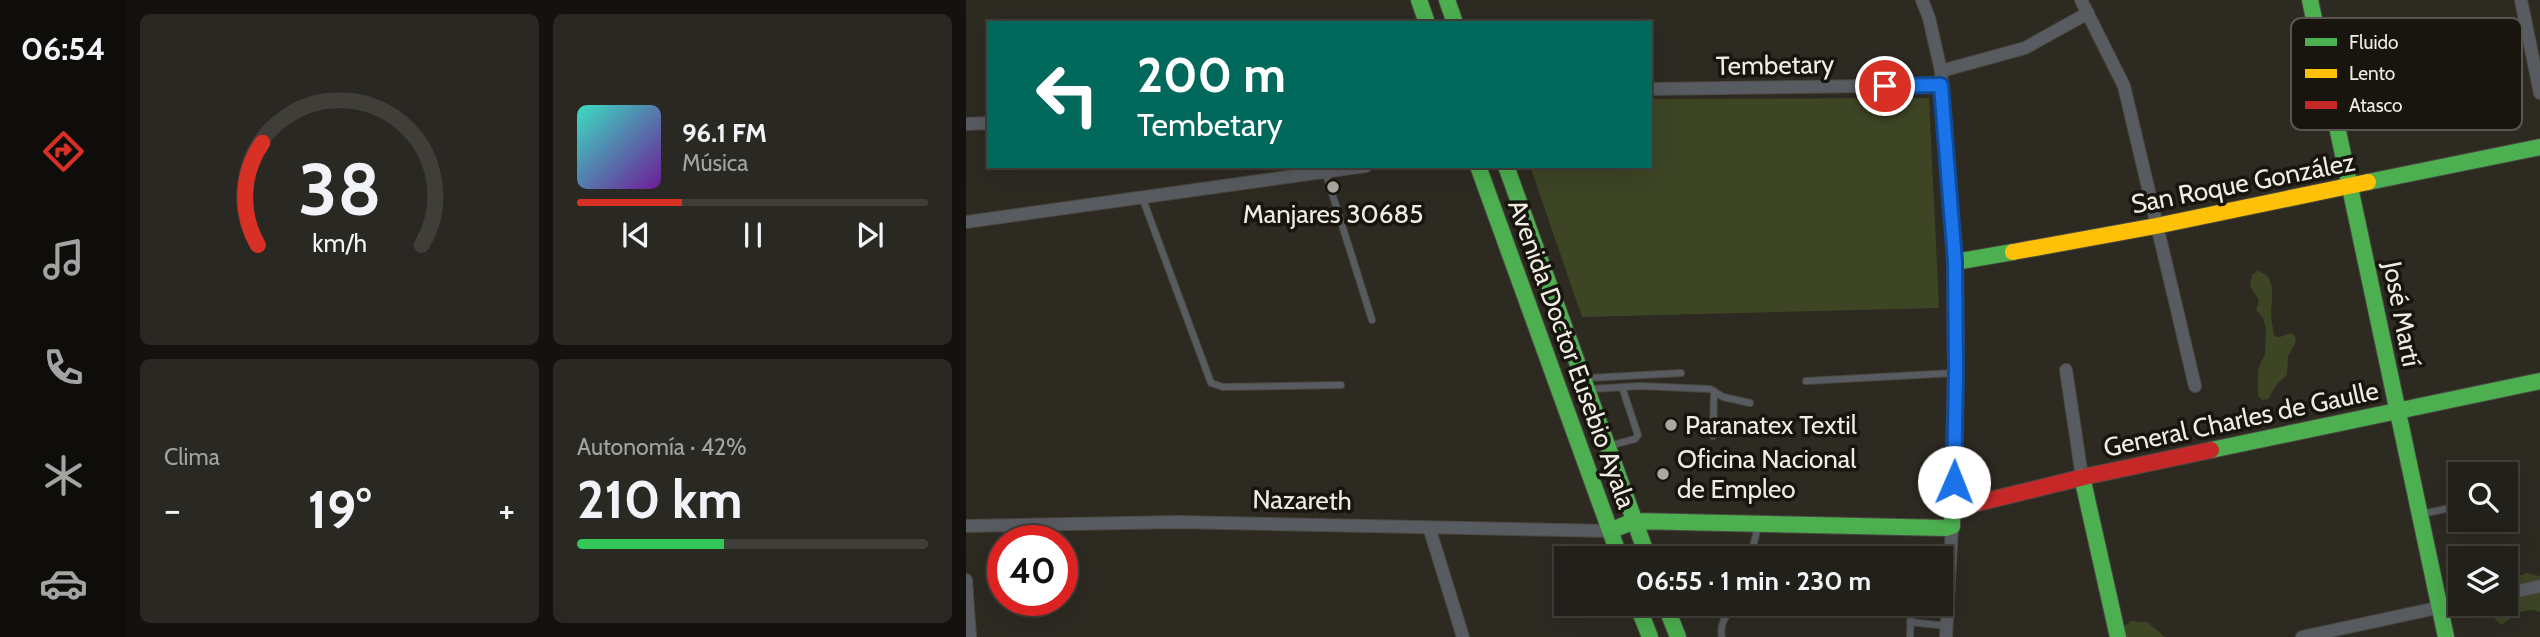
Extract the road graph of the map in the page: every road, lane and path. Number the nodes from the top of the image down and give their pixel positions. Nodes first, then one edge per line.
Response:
1 (1419, 0) edge
2 (1447, 0) edge
3 (1922, 0) edge
4 (2081, 0) edge
5 (2310, 0) edge
6 (2521, 0) edge
7 (2088, 13) junction
8 (2314, 18) edge
9 (1426, 21) edge
10 (1454, 21) edge
11 (1941, 71) junction
12 (1941, 85) junction
13 (1652, 89) edge
14 (2540, 93) edge
15 (987, 123) edge
16 (966, 124) edge
17 (2339, 130) edge
18 (2540, 147) edge
19 (1352, 168) edge
20 (1479, 168) edge
21 (1507, 168) edge
22 (1279, 172) edge
23 (1325, 172) junction
24 (2351, 187) junction
25 (1142, 197) junction
26 (966, 222) edge
27 (2156, 226) junction
28 (1955, 262) junction
29 (1372, 320) dead end
30 (2066, 370) dead end
31 (1681, 373) dead end
32 (1956, 373) junction
33 (1806, 381) dead end
34 (2540, 381) edge
35 (1584, 384) junction
36 (1341, 385) dead end
37 (2195, 386) dead end
38 (1622, 387) junction
39 (1714, 391) junction
40 (1750, 403) dead end
41 (2397, 412) junction
42 (1713, 436) dead end
43 (1607, 446) junction
44 (2082, 477) junction
45 (2448, 508) edge
46 (2419, 514) junction
47 (1953, 518) junction
48 (1634, 521) junction
49 (1759, 525) junction
50 (966, 526) edge
51 (1429, 527) junction
52 (1610, 531) junction
53 (1616, 546) edge
54 (1643, 546) edge
55 (1753, 546) edge
56 (966, 580) edge
57 (2540, 586) edge
58 (2518, 591) edge
59 (2448, 606) edge
60 (2440, 608) junction
61 (1642, 616) edge
62 (1670, 616) edge
63 (1728, 616) edge
64 (1910, 616) edge
65 (1910, 622) junction
66 (1946, 632) edge
67 (970, 637) edge
68 (1463, 637) edge
69 (1650, 637) edge
70 (1678, 637) edge
71 (1722, 637) edge
72 (1910, 637) edge
73 (2118, 637) edge
74 (2301, 637) edge
75 (2446, 637) edge

1 - 9 main road
2 - 10 main road
3 - 11 street
4 - 7 street
5 - 8 main road, José Martí
6 - 14 street
7 - 11 street
7 - 27 street
11 - 12 street
12 - 13 street, Tembetary
12 - 28 street
15 - 16 street
17 - 24 main road, José Martí
18 - 24 main road, San Roque González
19 - 23 street
20 - 52 main road, Avenida Doctor Eusebio Ayala
21 - 35 main road, Avenida Doctor Eusebio Ayala
22 - 23 street
22 - 25 street
23 - 29 lane
24 - 27 main road, San Roque González
24 - 41 main road, José Martí
25 - 26 street
25 - 36 lane
27 - 28 main road, San Roque González
27 - 37 street
28 - 32 main road
30 - 44 street
31 - 35 lane
32 - 33 lane
32 - 47 main road
34 - 41 main road, General Charles de Gaulle
35 - 38 lane
35 - 43 main road, Avenida Doctor Eusebio Ayala
38 - 39 lane
38 - 43 lane
39 - 40 lane
39 - 42 lane
41 - 44 main road, General Charles de Gaulle
41 - 46 main road, José Martí
43 - 48 main road, Avenida Doctor Eusebio Ayala
44 - 47 main road, General Charles de Gaulle
44 - 73 main road
45 - 46 lane
46 - 60 main road, José Martí
47 - 49 main road, General Charles de Gaulle
47 - 66 street
48 - 49 main road, General Charles de Gaulle
48 - 52 main road, Nazareth
48 - 54 main road, Avenida Doctor Eusebio Ayala
49 - 55 lane
50 - 51 street, Nazareth
51 - 52 street, Nazareth
51 - 68 street
52 - 53 main road, Avenida Doctor Eusebio Ayala
56 - 67 street
57 - 58 street
59 - 60 street
60 - 74 street
60 - 75 main road, José Martí
61 - 69 main road
62 - 70 main road
63 - 71 lane
64 - 65 lane
65 - 66 lane
65 - 72 lane

